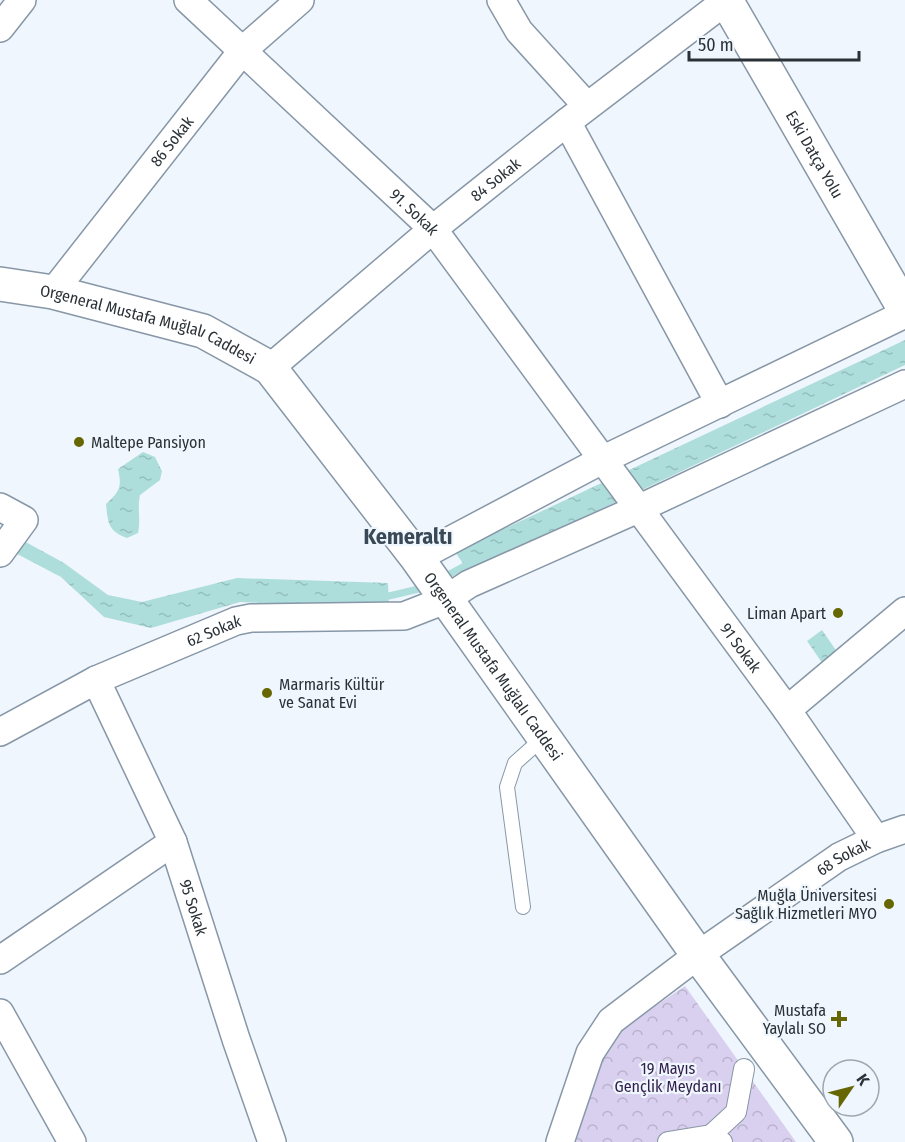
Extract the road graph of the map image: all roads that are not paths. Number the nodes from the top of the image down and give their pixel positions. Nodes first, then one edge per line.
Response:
1 (21, 0) edge
2 (188, 0) edge
3 (300, 0) edge
4 (501, 0) edge
5 (727, 0) edge
6 (0, 28) edge
7 (243, 50) junction
8 (577, 114) junction
9 (433, 229) junction
10 (0, 284) edge
11 (53, 292) junction
12 (905, 312) edge
13 (270, 368) junction
14 (905, 384) edge
15 (720, 404) junction
16 (606, 466) junction
17 (636, 502) junction
18 (0, 507) edge
19 (3, 555) edge
20 (432, 581) junction
21 (905, 611) edge
22 (96, 680) junction
23 (787, 710) junction
24 (0, 732) edge
25 (543, 738) junction
26 (905, 829) edge
27 (876, 839) junction
28 (173, 842) junction
29 (523, 907) dead end
30 (698, 955) junction
31 (0, 960) edge
32 (0, 1013) edge
33 (744, 1069) dead end
34 (717, 1138) edge
35 (72, 1142) edge
36 (272, 1142) edge
37 (560, 1142) edge
38 (668, 1142) edge
39 (836, 1142) edge

1 - 6 street
2 - 7 street, 91. Sokak
3 - 7 street, 86 Sokak
4 - 8 street
5 - 8 street, 84 Sokak
5 - 12 street, Eski Datça Yolu
7 - 9 street, 91. Sokak
7 - 11 street, 86 Sokak
8 - 9 street, 84 Sokak
8 - 15 street
9 - 13 street, 84 Sokak
9 - 16 street, 91. Sokak
10 - 11 street, Orgeneral Mustafa Muğlalı Caddesi
11 - 13 street, Orgeneral Mustafa Muğlalı Caddesi
12 - 15 street
13 - 20 street, Orgeneral Mustafa Muğlalı Caddesi
14 - 17 street
15 - 16 street
16 - 17 street, 91 Sokak
16 - 20 street
17 - 20 street
17 - 23 street, 91 Sokak
18 - 19 street
20 - 22 street, 62 Sokak
20 - 25 street, Orgeneral Mustafa Muğlalı Caddesi
21 - 23 street
22 - 24 street, 62 Sokak
22 - 28 street, 95 Sokak
23 - 27 street, 91 Sokak
25 - 29 lane
25 - 30 street, Orgeneral Mustafa Muğlalı Caddesi
26 - 27 street, 68 Sokak
27 - 30 street, 68 Sokak
28 - 31 street
28 - 36 street, 95 Sokak
30 - 37 street, 68 Sokak
30 - 39 street, Orgeneral Mustafa Muğlalı Caddesi
32 - 35 street
33 - 34 street
34 - 38 street

